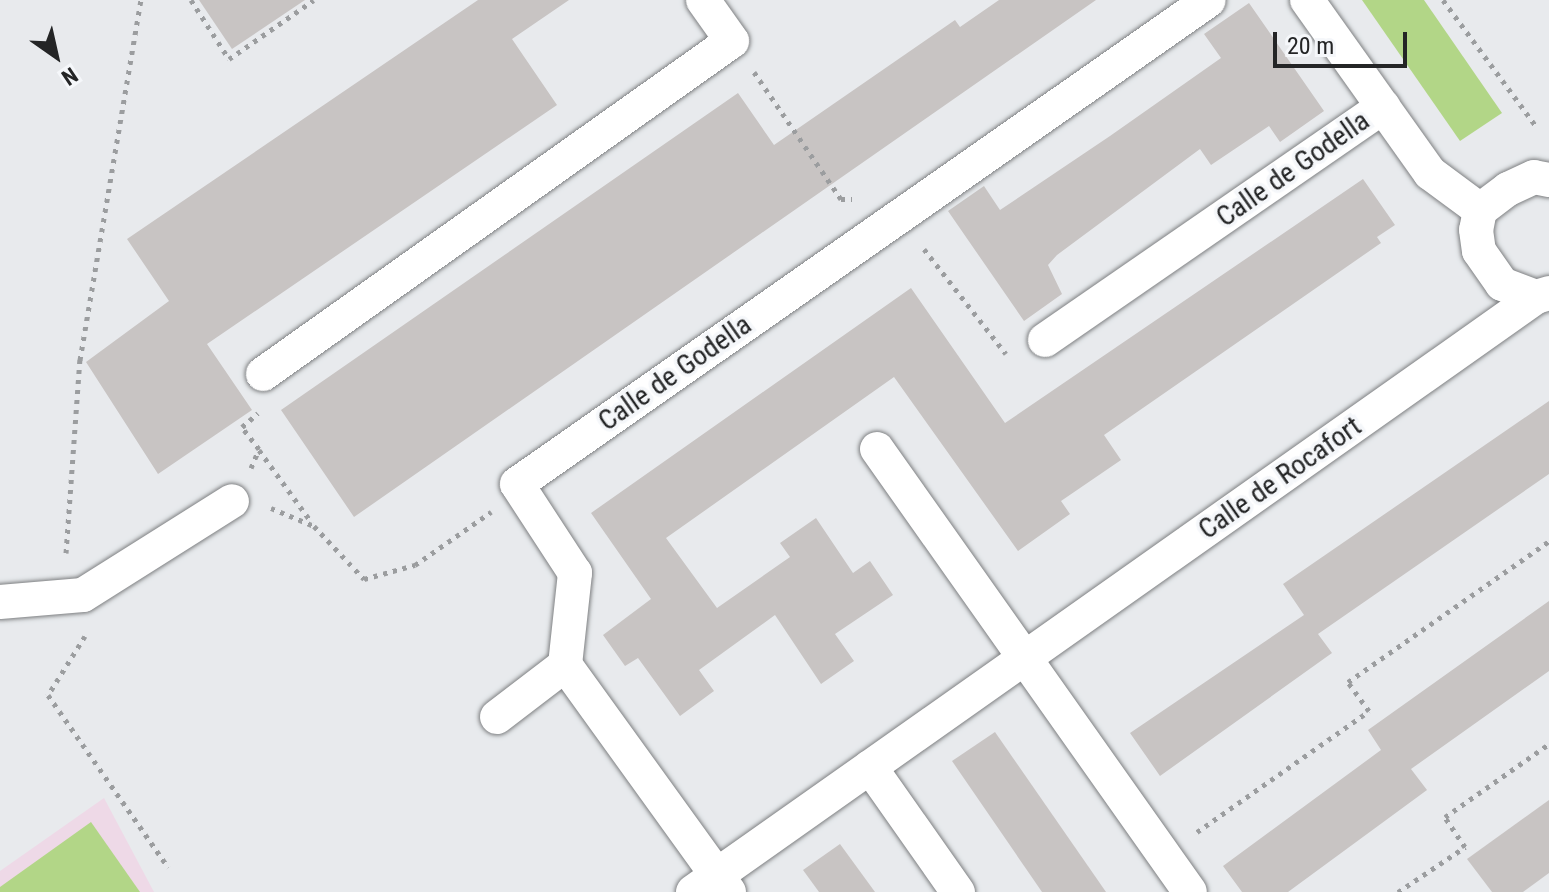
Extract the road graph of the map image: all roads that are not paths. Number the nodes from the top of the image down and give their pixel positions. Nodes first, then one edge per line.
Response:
1 (703, 0) edge
2 (1209, 0) edge
3 (1307, 0) edge
4 (1383, 107) junction
5 (1549, 180) edge
6 (1480, 210) junction
7 (1542, 295) edge
8 (1045, 340) road end
9 (263, 374) road end
10 (877, 449) dead end
11 (232, 501) road end
12 (0, 602) edge
13 (1024, 659) junction
14 (565, 665) junction
15 (497, 717) dead end
16 (870, 767) junction
17 (713, 886) edge
18 (958, 892) edge
19 (1190, 892) edge

1 - 9 street
2 - 14 street, Calle de Godella
3 - 4 street, Calle de Godella
4 - 6 street, Calle de Godella
4 - 8 street, Calle de Godella
5 - 6 street
6 - 7 street
7 - 13 street, Calle de Rocafort
10 - 13 street
11 - 12 street
13 - 16 street, Calle de Rocafort
13 - 19 street
14 - 15 street
14 - 17 street
16 - 17 street, Calle de Rocafort
16 - 18 street

